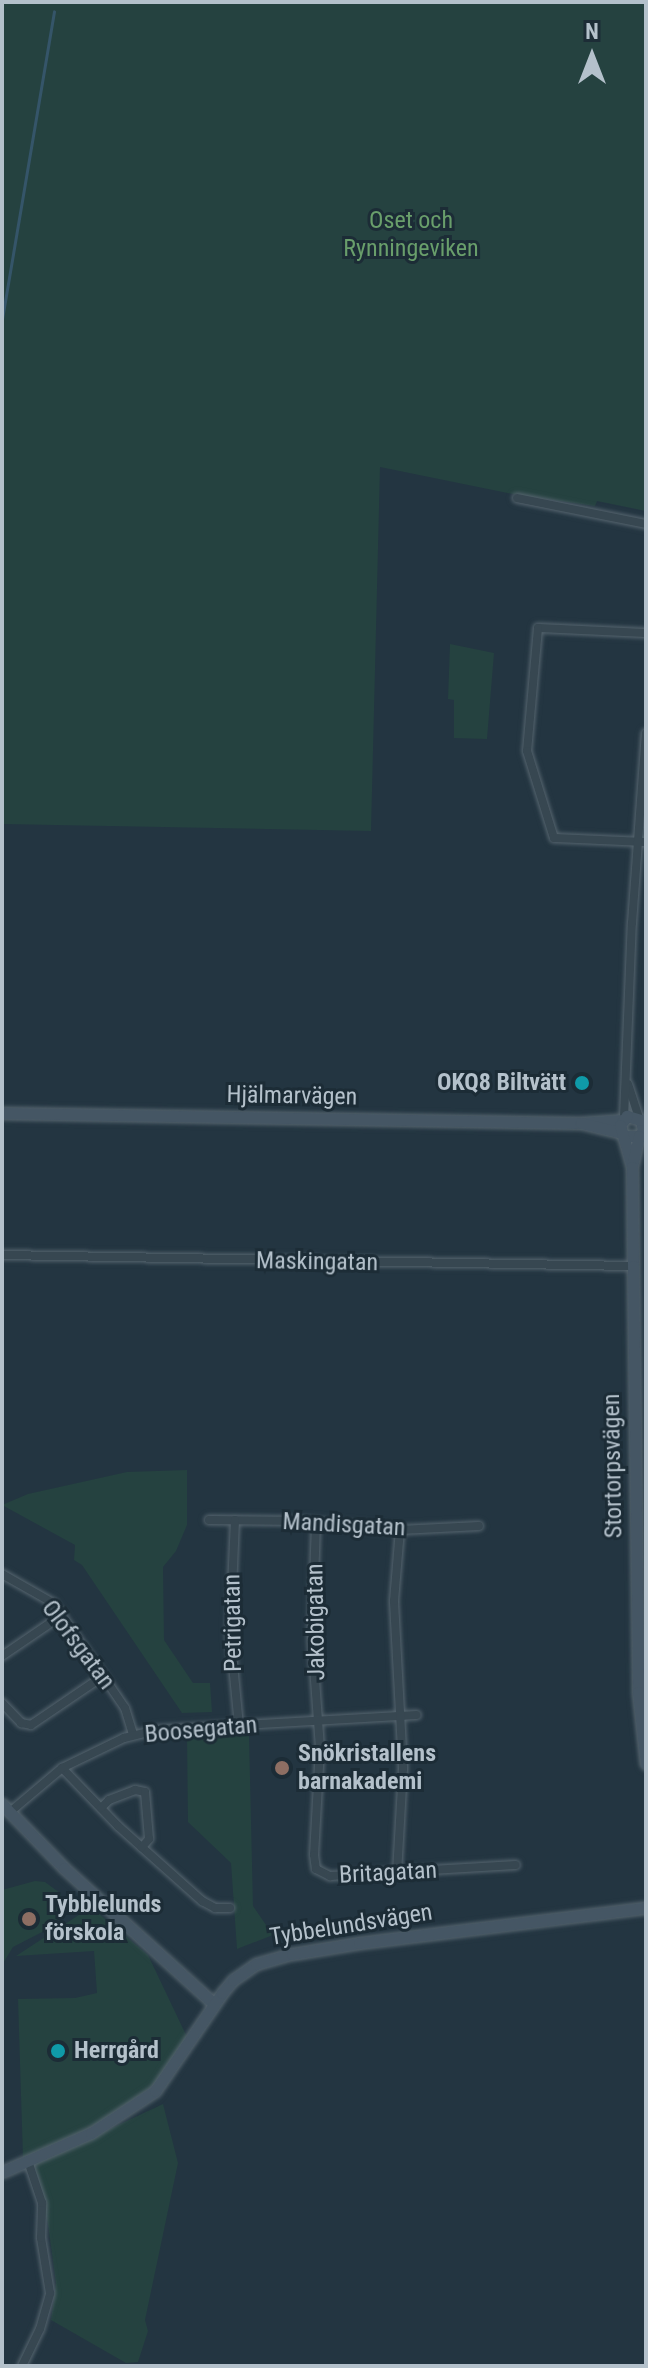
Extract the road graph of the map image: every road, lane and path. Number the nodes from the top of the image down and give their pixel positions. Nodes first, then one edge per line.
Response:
1 (517, 498) dead end
2 (646, 524) edge
3 (646, 633) edge
4 (646, 734) edge
5 (642, 842) edge
6 (627, 1083) junction
7 (2, 1113) edge
8 (623, 1119) junction
9 (642, 1119) edge
10 (580, 1123) junction
11 (623, 1134) junction
12 (642, 1134) edge
13 (632, 1167) junction
14 (2, 1255) edge
15 (633, 1266) junction
16 (209, 1520) dead end
17 (235, 1520) junction
18 (316, 1523) junction
19 (479, 1526) dead end
20 (400, 1530) junction
21 (2, 1574) edge
22 (62, 1615) junction
23 (2, 1656) edge
24 (103, 1676) junction
25 (2, 1703) edge
26 (417, 1715) dead end
27 (402, 1716) junction
28 (318, 1721) junction
29 (239, 1726) junction
30 (133, 1735) junction
31 (646, 1764) edge
32 (62, 1768) junction
33 (6, 1808) edge
34 (101, 1808) junction
35 (142, 1847) junction
36 (516, 1865) dead end
37 (397, 1873) junction
38 (230, 1908) dead end
39 (646, 1908) edge
40 (214, 2004) junction
41 (28, 2161) junction
42 (2, 2172) edge
43 (22, 2366) edge

1 - 2 street
3 - 5 street
4 - 5 street
5 - 6 street
6 - 8 street
6 - 9 street
7 - 10 street, Hjälmarvägen
8 - 9 street, Hjälmarvägen
8 - 10 street, Hjälmarvägen
8 - 11 street, Stortorpsvägen
9 - 12 street, Stortorpsvägen
10 - 11 street, Hjälmarvägen
11 - 12 street, Hjälmarvägen
11 - 13 street, Stortorpsvägen
12 - 13 street, Stortorpsvägen
13 - 15 street, Stortorpsvägen
14 - 15 street, Maskingatan
15 - 31 street, Stortorpsvägen
16 - 17 street, Mandisgatan
17 - 18 street, Mandisgatan
17 - 29 street, Petrigatan
18 - 20 street, Mandisgatan
18 - 28 street, Jakobigatan
19 - 20 street, Mandisgatan
20 - 27 street
21 - 22 street, Olofsgatan
22 - 23 street
22 - 24 street, Olofsgatan
24 - 25 street
24 - 30 street, Olofsgatan
26 - 27 street, Boosegatan
27 - 28 street, Boosegatan
27 - 37 street
28 - 29 street, Boosegatan
28 - 37 street, Britagatan
29 - 30 street, Boosegatan
30 - 32 street, Boosegatan
32 - 33 street, Boosegatan
32 - 34 street
33 - 40 street
34 - 35 street
34 - 35 street
35 - 38 street
36 - 37 street, Britagatan
39 - 40 street, Tybbelundsvägen
40 - 41 street, Tybbelundsvägen
41 - 42 street, Tybbelundsvägen
41 - 43 street

